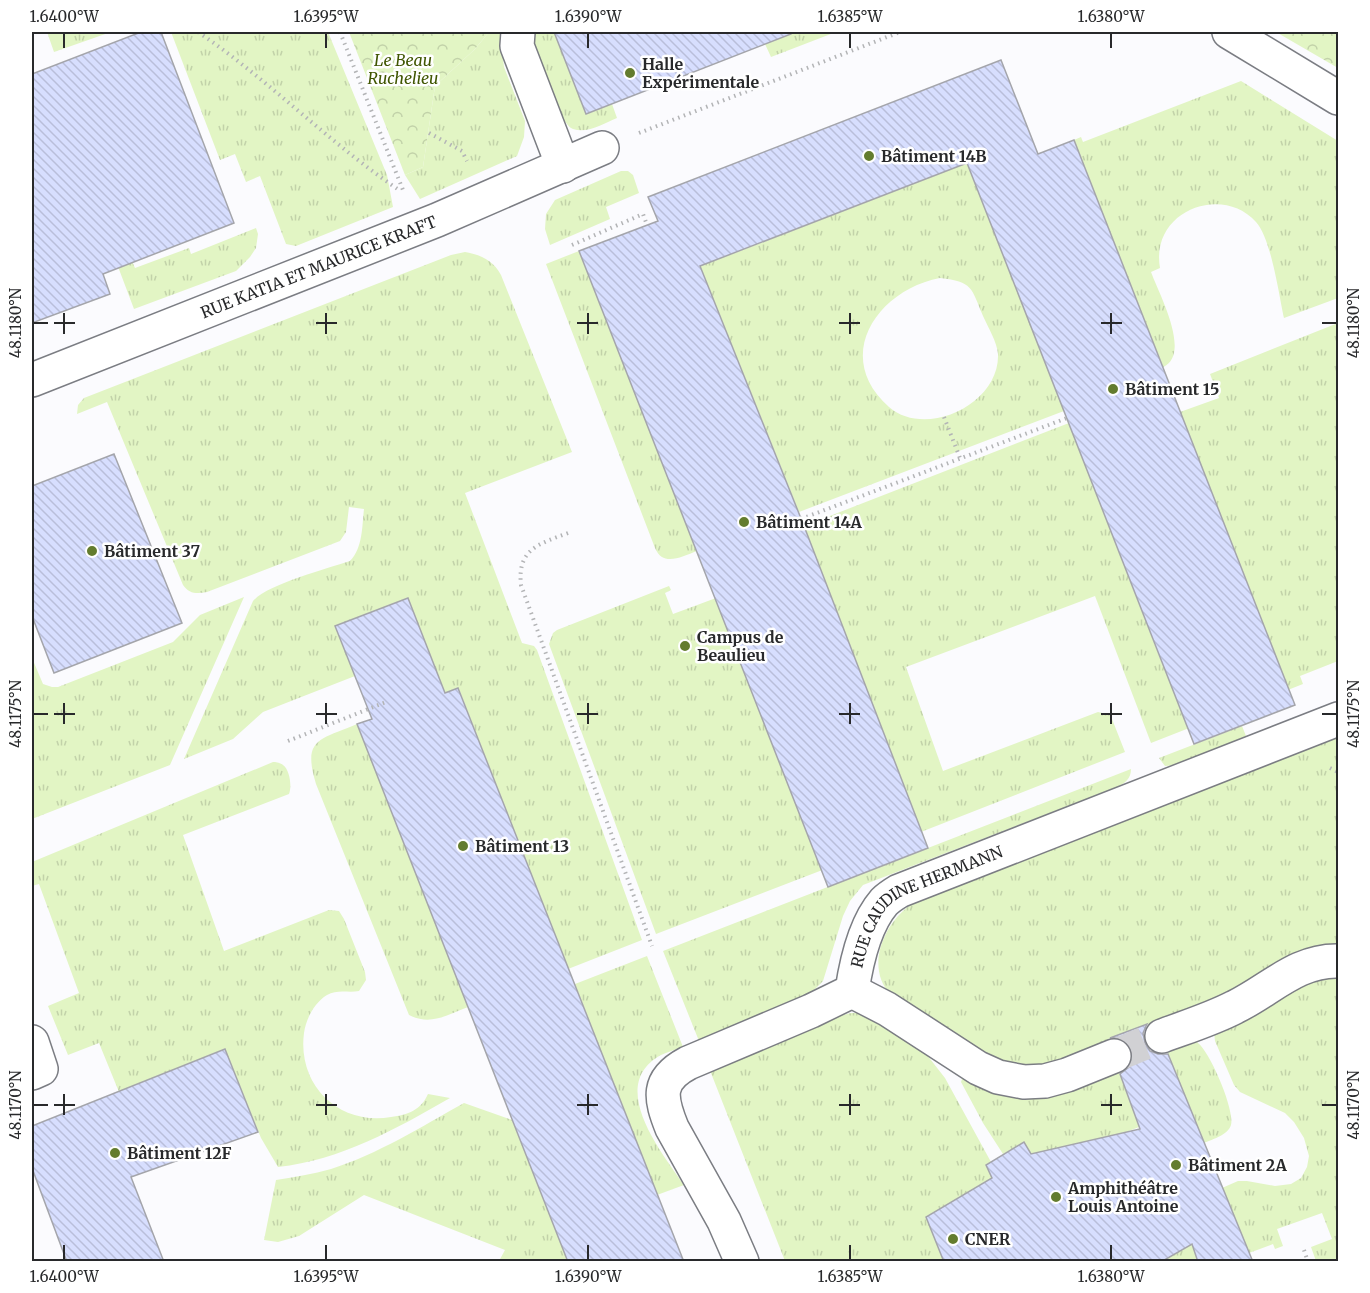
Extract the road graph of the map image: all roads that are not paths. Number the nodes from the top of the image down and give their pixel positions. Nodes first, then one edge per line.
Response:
1 (518, 32) edge
2 (1229, 32) edge
3 (1338, 98) edge
4 (602, 148) road end
5 (563, 166) junction
6 (32, 380) edge
7 (1338, 719) edge
8 (1338, 961) edge
9 (852, 992) junction
10 (1161, 1036) tunnel mouth
11 (32, 1042) edge
12 (1114, 1056) tunnel mouth
13 (32, 1073) edge
14 (742, 1262) edge

1 - 5 street
2 - 3 street
4 - 5 street, RUE KATIA ET MAURICE KRAFT
5 - 6 street, RUE KATIA ET MAURICE KRAFT
7 - 9 street, RUE CAUDINE HERMANN
8 - 10 street
9 - 12 street
9 - 14 street, RUE CAUDINE HERMANN
11 - 13 street

